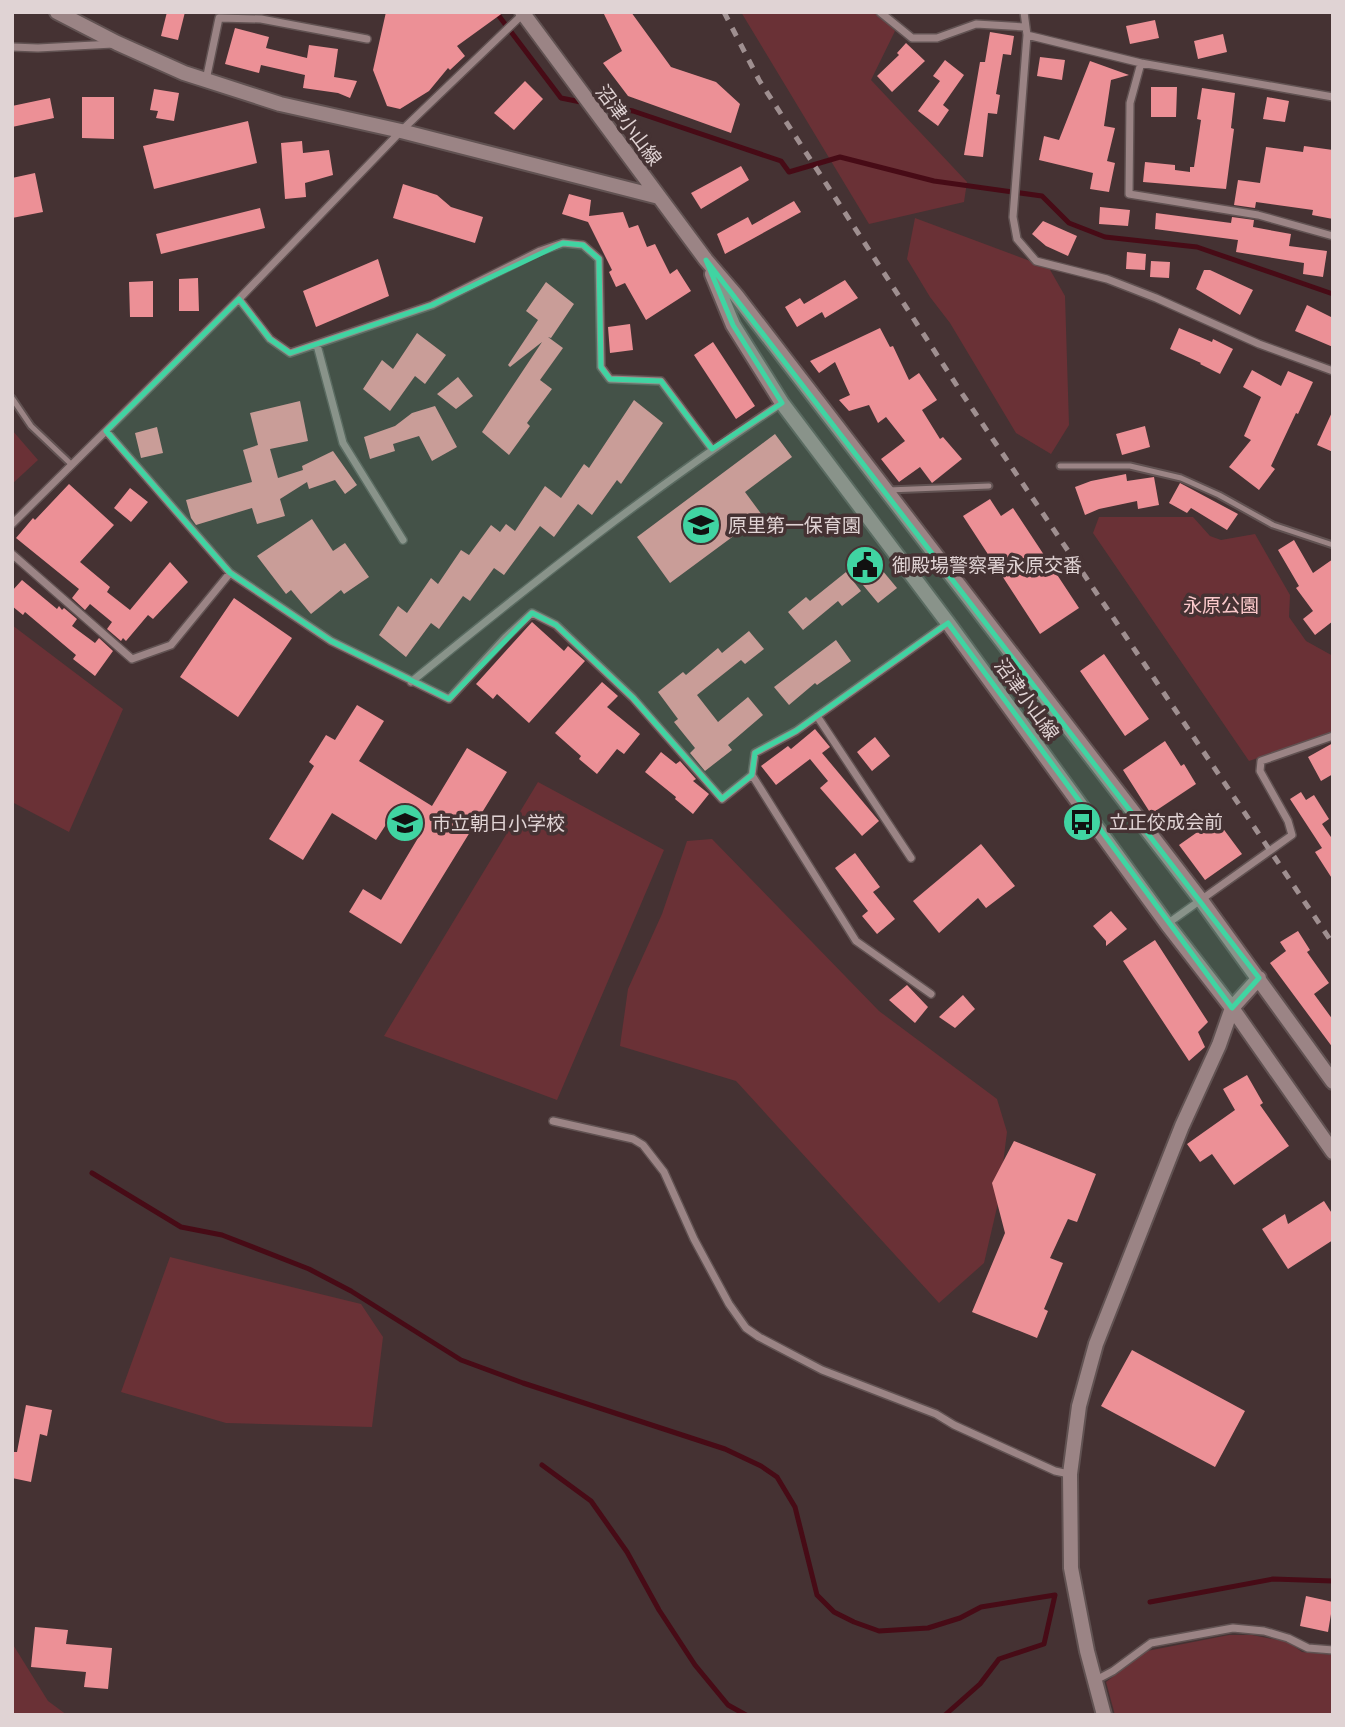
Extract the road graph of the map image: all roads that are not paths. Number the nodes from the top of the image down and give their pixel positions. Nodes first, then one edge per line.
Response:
1 (57, 12) edge
2 (880, 12) edge
3 (1024, 12) edge
4 (523, 13) edge
5 (1026, 31) junction
6 (368, 39) dead end
7 (117, 43) junction
8 (12, 47) edge
9 (1141, 63) junction
10 (206, 81) junction
11 (1333, 97) edge
12 (401, 131) junction
13 (659, 197) junction
14 (1333, 236) edge
15 (706, 260) junction
16 (239, 299) junction
17 (317, 345) junction
18 (1333, 371) edge
19 (12, 398) edge
20 (782, 403) junction
21 (106, 431) junction
22 (712, 449) junction
23 (72, 465) junction
24 (1060, 466) dead end
25 (989, 486) dead end
26 (885, 490) junction
27 (12, 524) edge
28 (403, 540) dead end
29 (1333, 545) edge
30 (12, 554) edge
31 (230, 573) junction
32 (948, 623) junction
33 (411, 682) junction
34 (817, 716) junction
35 (1333, 736) edge
36 (752, 775) junction
37 (911, 858) dead end
38 (1201, 900) junction
39 (1167, 924) junction
40 (1259, 978) junction
41 (932, 993) dead end
42 (1232, 1008) junction
43 (1333, 1082) edge
44 (553, 1121) dead end
45 (1333, 1152) edge
46 (1070, 1474) junction
47 (1333, 1650) edge
48 (1094, 1682) junction
49 (1104, 1715) edge

1 - 7 main road
2 - 5 street
3 - 5 street
4 - 12 street
4 - 13 main road, 沼津小山線
5 - 9 street
5 - 18 street
6 - 10 street
7 - 8 street
7 - 10 main road
9 - 11 street
9 - 14 street
10 - 12 main road
12 - 13 main road
12 - 16 street
13 - 15 main road, 沼津小山線
15 - 20 main road, 沼津小山線
15 - 26 main road, 沼津小山線
16 - 17 street
16 - 21 street
17 - 22 street
17 - 28 street
19 - 23 lane
20 - 22 street
20 - 32 main road, 沼津小山線
21 - 23 street
21 - 31 street
22 - 33 street
23 - 27 street
24 - 29 lane
25 - 26 lane
26 - 38 main road, 沼津小山線
30 - 31 street
31 - 33 street
32 - 34 street
32 - 39 main road, 沼津小山線
33 - 36 street
34 - 36 street
34 - 37 street
35 - 38 street
36 - 41 street
38 - 39 street
38 - 40 main road, 沼津小山線
39 - 42 main road, 沼津小山線
40 - 42 main road
40 - 43 main road, 沼津小山線
42 - 45 main road, 沼津小山線
42 - 46 main road
44 - 46 street
46 - 48 main road
47 - 48 street
48 - 49 main road

